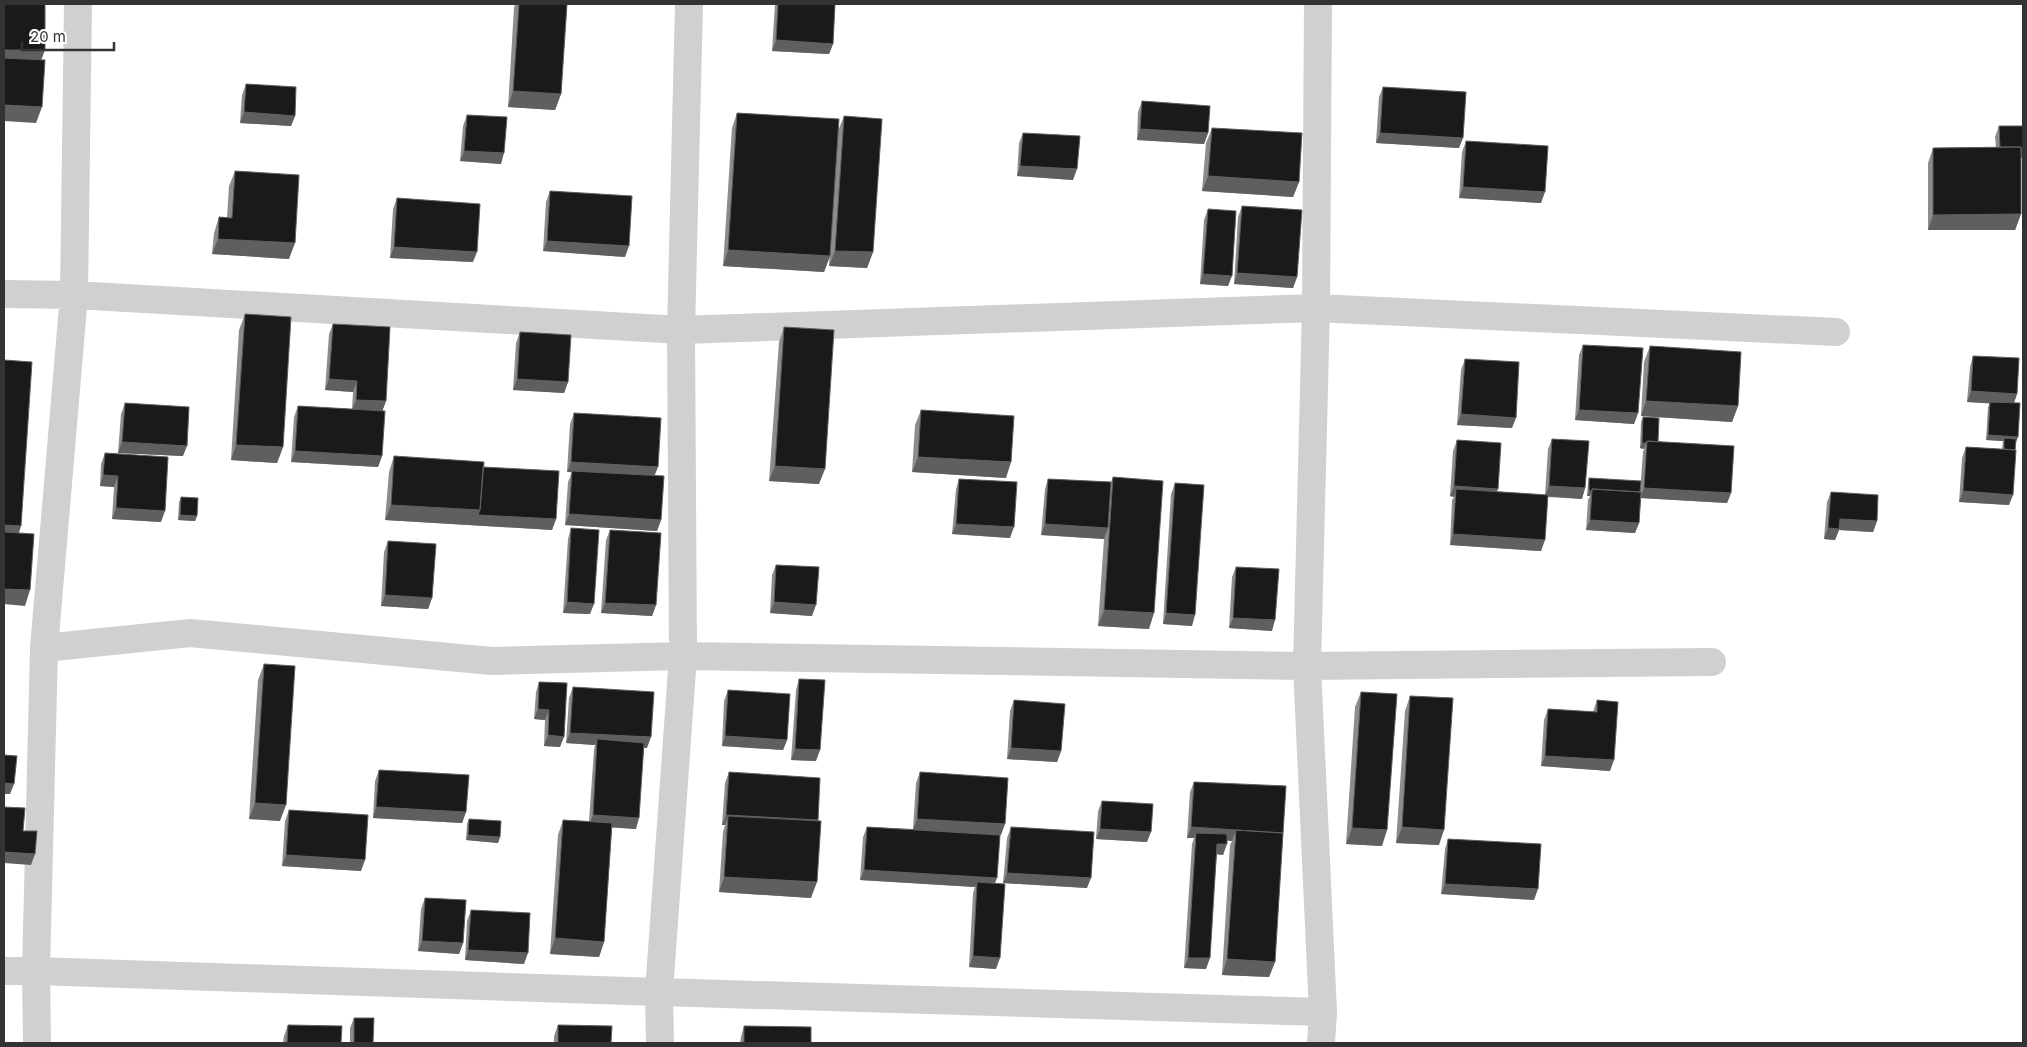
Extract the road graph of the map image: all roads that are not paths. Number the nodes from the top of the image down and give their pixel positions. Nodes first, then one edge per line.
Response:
1 (78, 4) edge
2 (689, 4) edge
3 (1318, 4) edge
4 (4, 294) edge
5 (74, 295) junction
6 (1316, 308) junction
7 (682, 330) junction
8 (1836, 332) dead end
9 (44, 648) junction
10 (683, 656) junction
11 (1712, 662) dead end
12 (1307, 666) junction
13 (4, 971) edge
14 (36, 971) junction
15 (659, 992) junction
16 (1323, 1012) junction
17 (37, 1043) edge
18 (660, 1043) edge
19 (1321, 1043) edge

1 - 5 street
2 - 7 street
3 - 6 street
4 - 5 street
5 - 7 street
5 - 9 street
6 - 7 street
6 - 8 street
6 - 12 street
7 - 10 street
9 - 10 street
9 - 14 street
10 - 12 street
10 - 15 street
11 - 12 street
12 - 16 street
13 - 14 street
14 - 15 street
14 - 17 street
15 - 16 street
15 - 18 street
16 - 19 street

